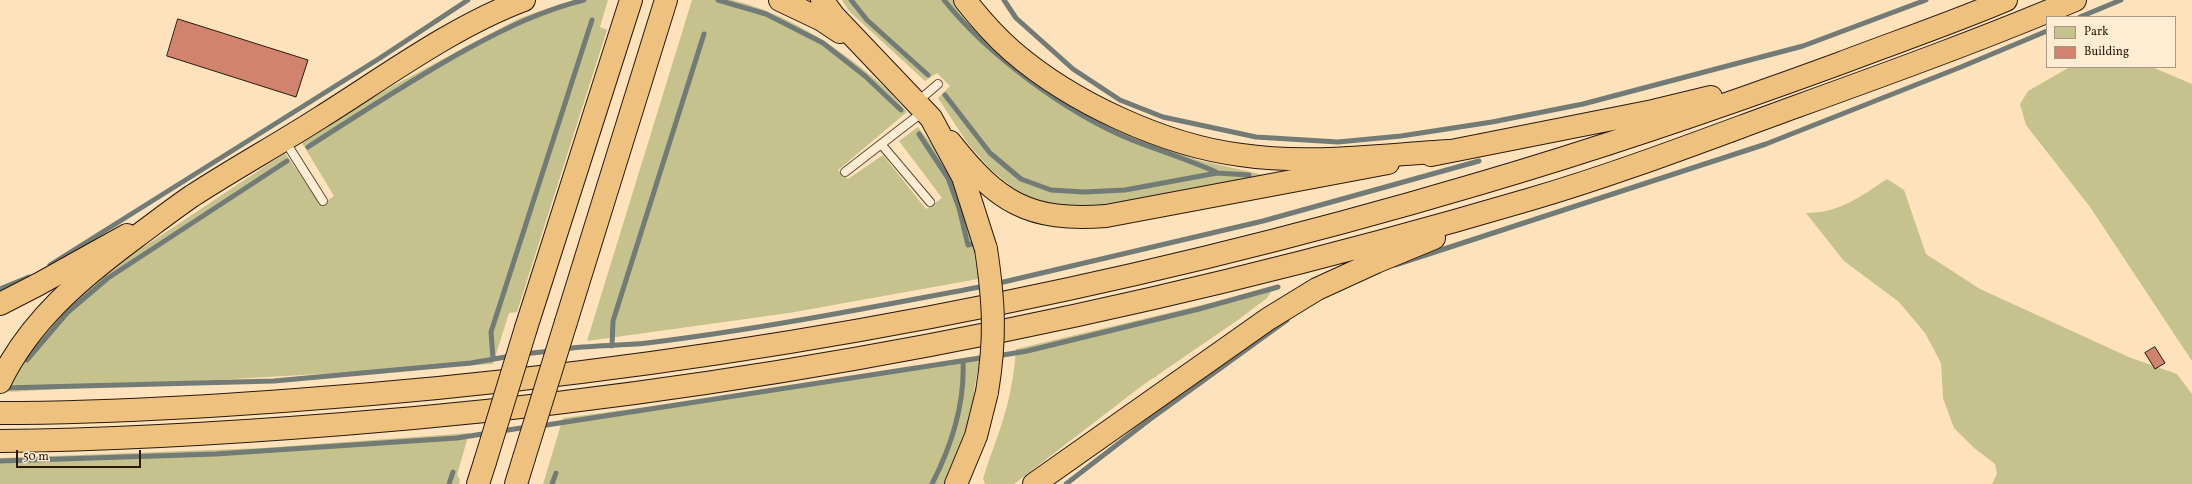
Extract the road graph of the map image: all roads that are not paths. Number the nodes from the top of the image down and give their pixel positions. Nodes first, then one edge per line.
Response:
1 (494, 0) edge
2 (524, 0) edge
3 (780, 0) edge
4 (822, 0) edge
5 (965, 0) edge
6 (2006, 0) edge
7 (2075, 0) edge
8 (630, 2) edge
9 (665, 3) edge
10 (869, 52) junction
11 (419, 55) junction
12 (1811, 74) junction
13 (938, 84) dead end
14 (924, 110) junction
15 (285, 140) junction
16 (881, 144) junction
17 (1449, 151) junction
18 (845, 172) dead end
19 (192, 196) junction
20 (1536, 198) junction
21 (324, 201) dead end
22 (930, 202) dead end
23 (0, 304) edge
24 (4, 373) edge
25 (0, 413) edge
26 (0, 441) edge
27 (478, 484) edge
28 (516, 484) edge
29 (956, 484) edge
30 (1034, 484) edge

1 - 11 highway
2 - 11 highway
3 - 10 highway
4 - 10 highway
5 - 17 highway
6 - 12 highway
7 - 20 highway
8 - 27 highway, bridge
9 - 28 highway, bridge
10 - 14 highway
11 - 15 highway
12 - 17 highway
12 - 25 highway
13 - 14 lane
14 - 16 lane
14 - 17 highway
14 - 29 highway, bridge
15 - 19 highway
15 - 21 lane
16 - 18 lane
16 - 22 lane
19 - 23 highway
19 - 24 highway
20 - 26 highway
20 - 30 highway

